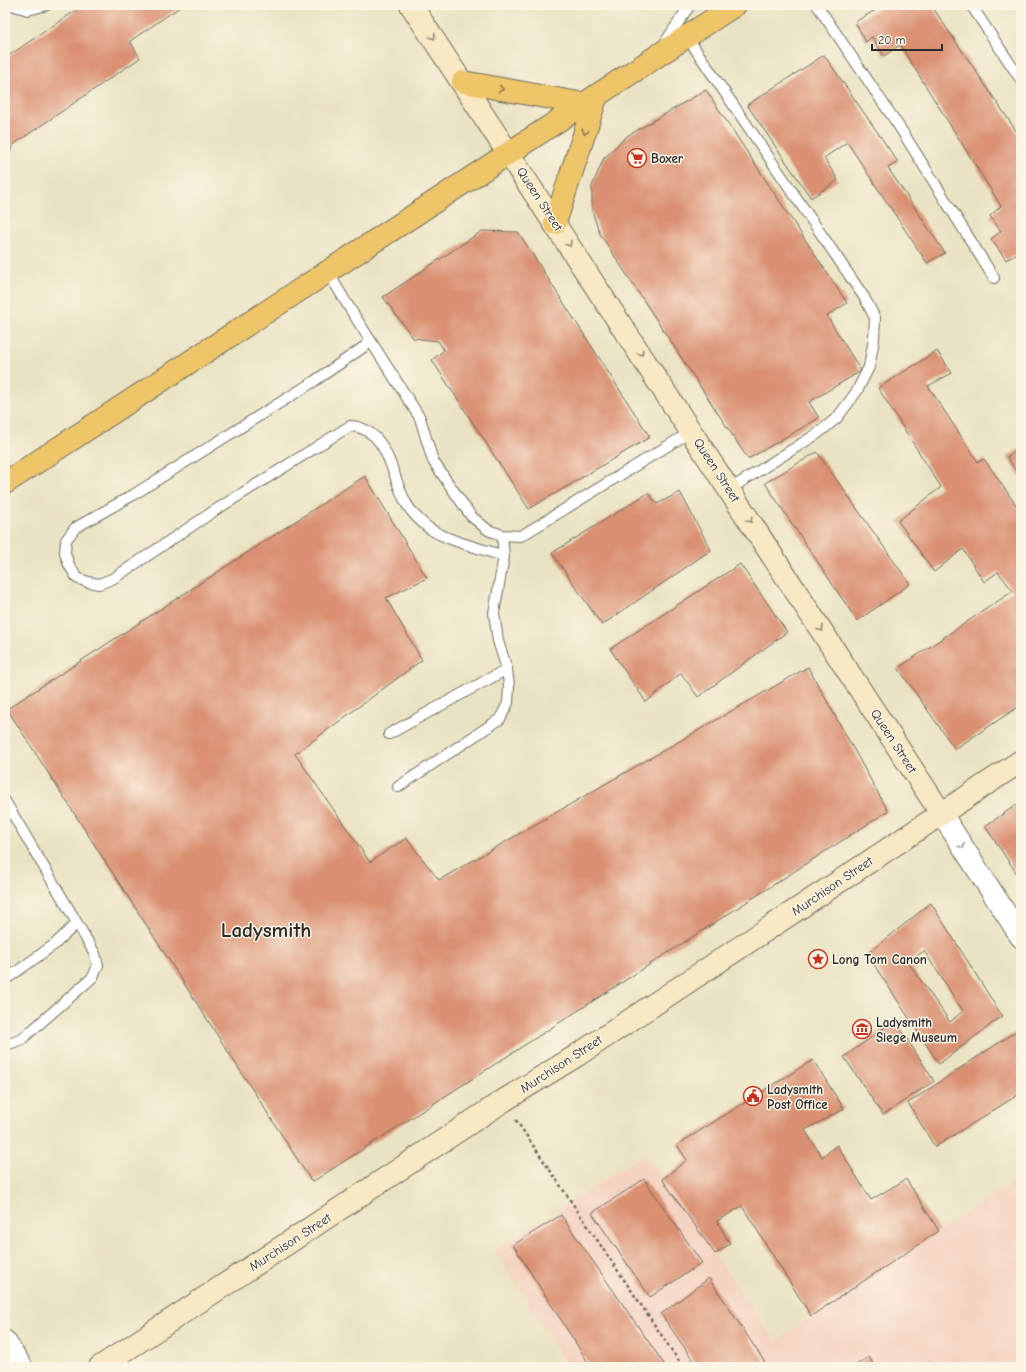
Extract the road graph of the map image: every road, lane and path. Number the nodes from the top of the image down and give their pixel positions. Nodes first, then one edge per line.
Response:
1 (12, 5) edge
2 (47, 5) edge
3 (411, 5) edge
4 (690, 5) edge
5 (735, 5) edge
6 (817, 5) edge
7 (971, 5) edge
8 (687, 37) junction
9 (655, 57) junction
10 (1021, 80) edge
11 (462, 82) junction
12 (590, 100) junction
13 (510, 153) junction
14 (556, 223) junction
15 (328, 272) junction
16 (994, 278) dead end
17 (371, 342) junction
18 (692, 431) junction
19 (5, 483) edge
20 (730, 489) junction
21 (502, 535) junction
22 (504, 556) junction
23 (507, 669) junction
24 (389, 734) dead end
25 (1021, 761) edge
26 (398, 787) dead end
27 (5, 801) edge
28 (941, 813) junction
29 (77, 924) junction
30 (1021, 937) edge
31 (5, 980) edge
32 (5, 1043) edge
33 (503, 1101) junction
34 (5, 1341) edge
35 (22, 1367) edge
36 (100, 1367) edge
37 (683, 1367) edge

1 - 2 lane
3 -> 11 street, Queen Street
4 - 9 lane
5 - 8 highway
6 - 16 lane
7 - 10 lane
8 - 9 highway
8 - 20 lane
9 - 12 highway
11 -> 12 highway
11 - 13 street, Queen Street
12 - 13 highway
12 -> 14 highway
13 - 14 street, Queen Street
13 - 15 highway
14 -> 18 street, Queen Street
15 - 17 lane
15 - 19 highway
17 - 21 lane
17 - 22 lane
18 - 20 street, Queen Street
18 - 21 lane
20 -> 28 street, Queen Street
21 - 22 lane
22 - 23 lane
23 - 24 lane
23 - 26 lane
25 - 28 street, Murchison Street
27 - 29 lane
28 -> 30 street, Queen Street
28 - 33 street, Murchison Street
29 - 31 lane
29 - 32 lane
33 - 36 street, Murchison Street
33 - 37 path
34 - 35 street

